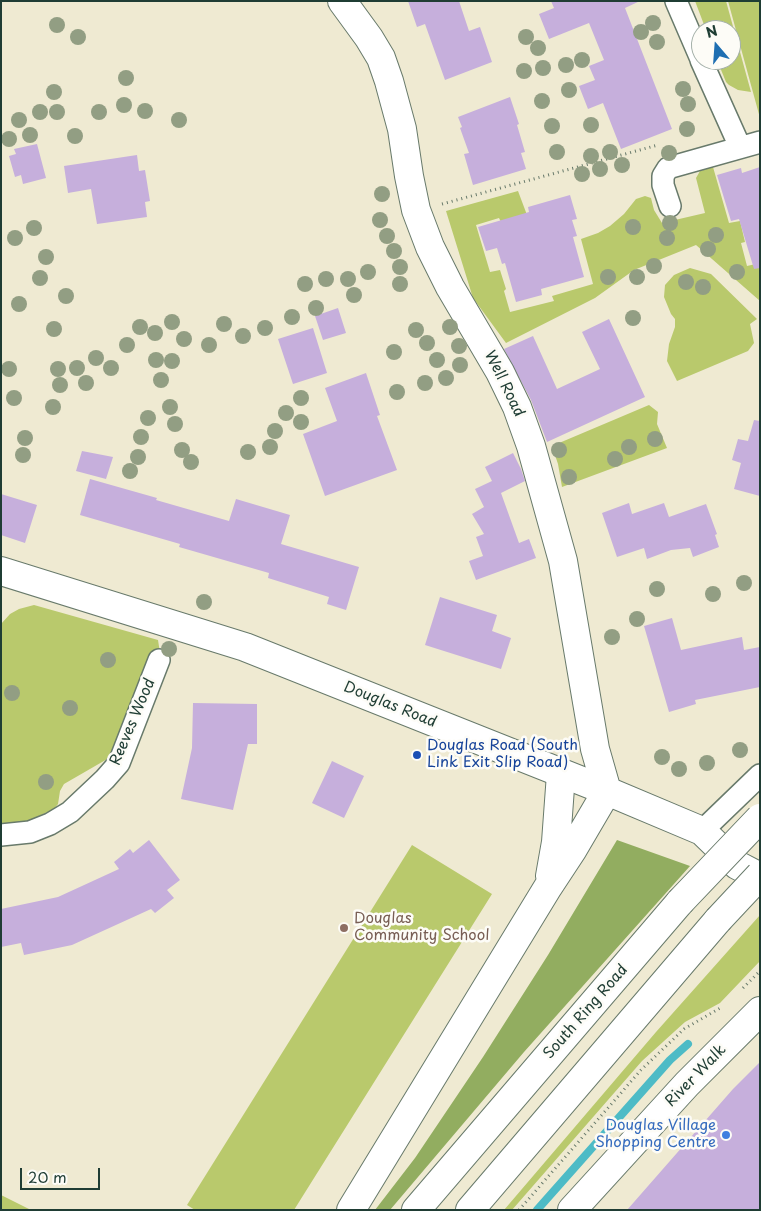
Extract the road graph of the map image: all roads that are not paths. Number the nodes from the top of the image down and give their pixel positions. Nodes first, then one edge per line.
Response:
1 (342, 1) edge
2 (676, 1) edge
3 (691, 36) edge
4 (706, 70) edge
5 (744, 140) edge
6 (670, 206) dead end
7 (1, 572) edge
8 (159, 660) dead end
9 (560, 774) junction
10 (760, 775) edge
11 (607, 791) junction
12 (760, 818) edge
13 (702, 831) junction
14 (1, 835) edge
15 (760, 876) edge
16 (548, 888) junction
17 (760, 1011) edge
18 (352, 1210) edge
19 (416, 1210) edge
20 (470, 1210) edge
21 (572, 1210) edge

1 - 11 main road, Well Road
2 - 3 street
4 - 5 street
5 - 6 street
7 - 9 main road, Douglas Road
8 - 14 street, Reeves Wood
9 - 11 main road, Douglas Road
9 - 16 main road
10 - 13 street
11 - 13 main road, Douglas Road
11 - 16 main road
12 - 19 main road, South Ring Road, bridge
13 - 15 main road, Douglas Road
15 - 20 main road, bridge
16 - 18 main road
17 - 21 main road, River Walk

